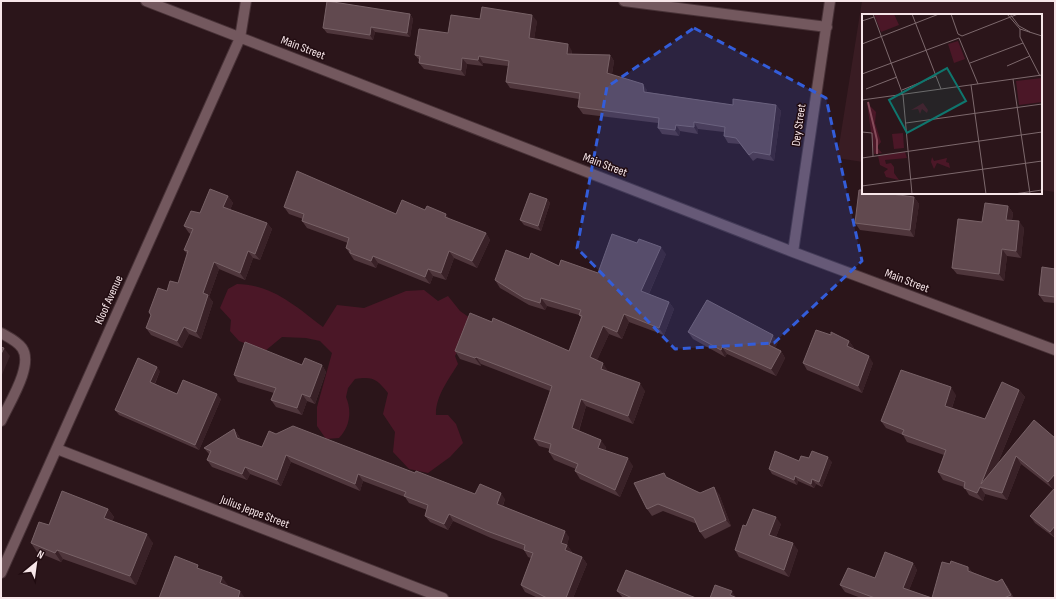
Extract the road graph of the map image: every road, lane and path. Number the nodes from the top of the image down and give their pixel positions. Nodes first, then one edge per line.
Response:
1 (146, 1) edge
2 (246, 1) edge
3 (624, 1) edge
4 (830, 1) edge
5 (827, 27) junction
6 (240, 38) junction
7 (793, 252) junction
8 (1, 333) edge
9 (1055, 350) edge
10 (1, 421) edge
11 (57, 449) junction
12 (1, 574) edge
13 (443, 598) edge

1 - 6 street, Main Street
2 - 6 street, Kloof Avenue
3 - 5 street
4 - 5 street, Dey Street
5 - 7 street, Dey Street
6 - 7 street, Main Street
6 - 11 street, Kloof Avenue
7 - 9 street, Main Street
8 - 10 street
11 - 12 street, Kloof Avenue
11 - 13 street, Julius Jeppe Street

